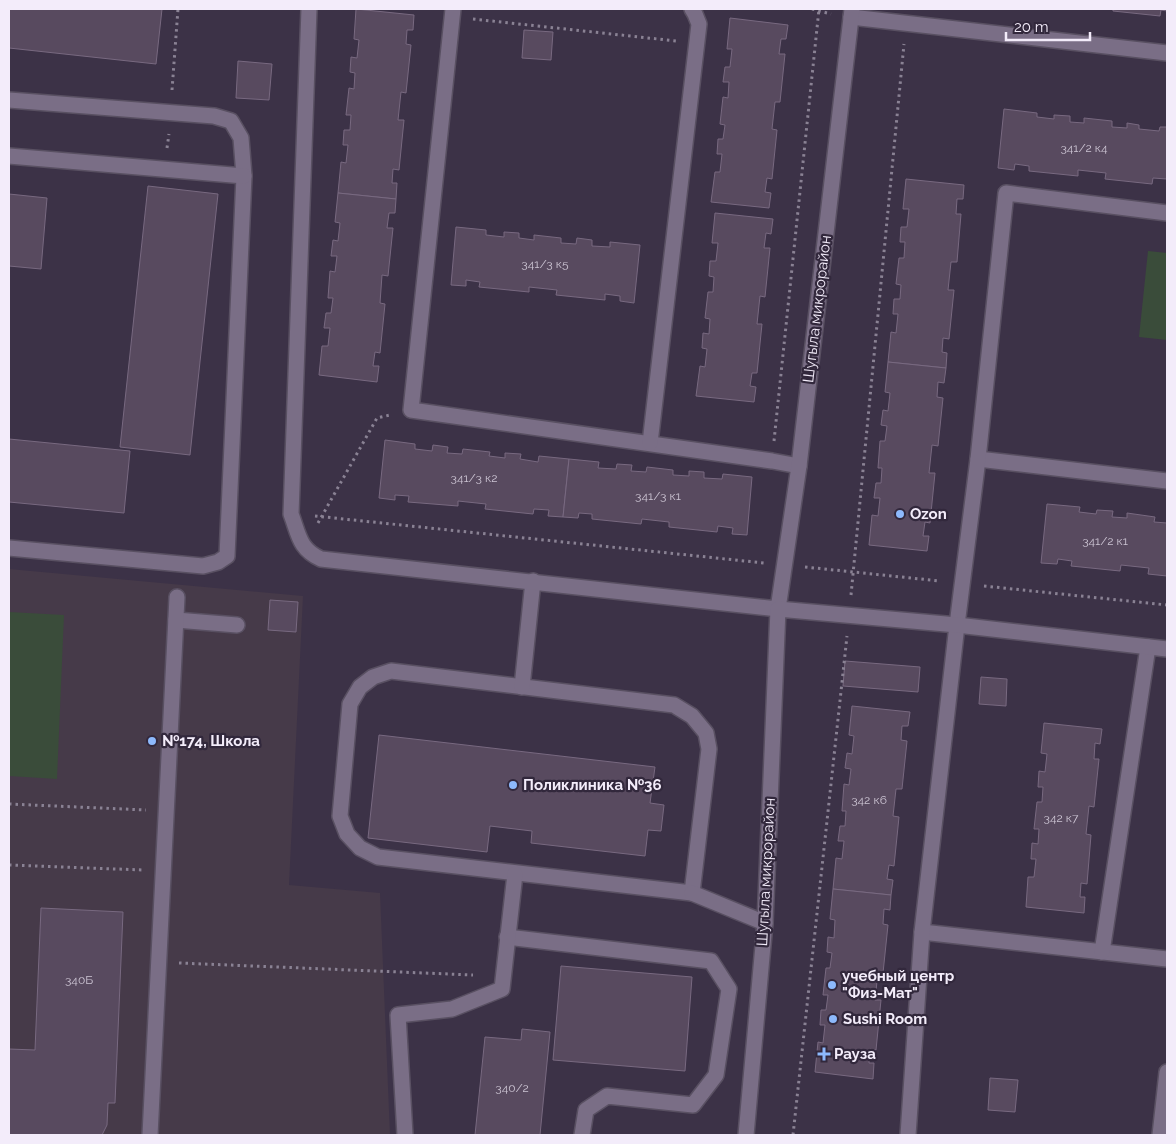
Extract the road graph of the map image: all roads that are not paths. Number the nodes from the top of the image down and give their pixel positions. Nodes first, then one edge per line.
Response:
1 (310, 9) edge
2 (692, 9) edge
3 (453, 13) edge
4 (851, 13) edge
5 (1167, 53) edge
6 (9, 100) edge
7 (9, 156) edge
8 (244, 176) junction
9 (1167, 213) edge
10 (650, 444) junction
11 (978, 459) junction
12 (799, 466) junction
13 (1167, 480) edge
14 (9, 548) edge
15 (533, 581) junction
16 (177, 596) dead end
17 (778, 609) junction
18 (176, 620) junction
19 (237, 625) dead end
20 (957, 625) junction
21 (1148, 647) junction
22 (1167, 649) edge
23 (522, 687) junction
24 (515, 874) junction
25 (692, 893) junction
26 (765, 923) junction
27 (922, 932) junction
28 (507, 937) junction
29 (1102, 952) junction
30 (1167, 960) edge
31 (1167, 1072) edge
32 (150, 1135) edge
33 (405, 1135) edge
34 (582, 1135) edge
35 (746, 1135) edge
36 (908, 1135) edge
37 (1160, 1135) edge

1 - 15 street
2 - 10 street
3 - 10 street
4 - 5 street
4 - 12 street, Шугыла микрорайон
6 - 8 street
7 - 8 street
8 - 14 street
9 - 11 street
10 - 12 street
11 - 13 street
11 - 20 street
12 - 17 street, Шугыла микрорайон
15 - 17 street
15 - 23 street
16 - 18 street
17 - 20 street
17 - 26 street, Шугыла микрорайон
18 - 19 street
18 - 32 street
20 - 21 street
20 - 27 street
21 - 22 street
21 - 29 street
23 - 24 street
23 - 25 street
24 - 25 street
24 - 28 street
25 - 26 street
26 - 35 street, Шугыла микрорайон
27 - 29 street
27 - 36 street
28 - 33 street
28 - 34 street
29 - 30 street
31 - 37 street

